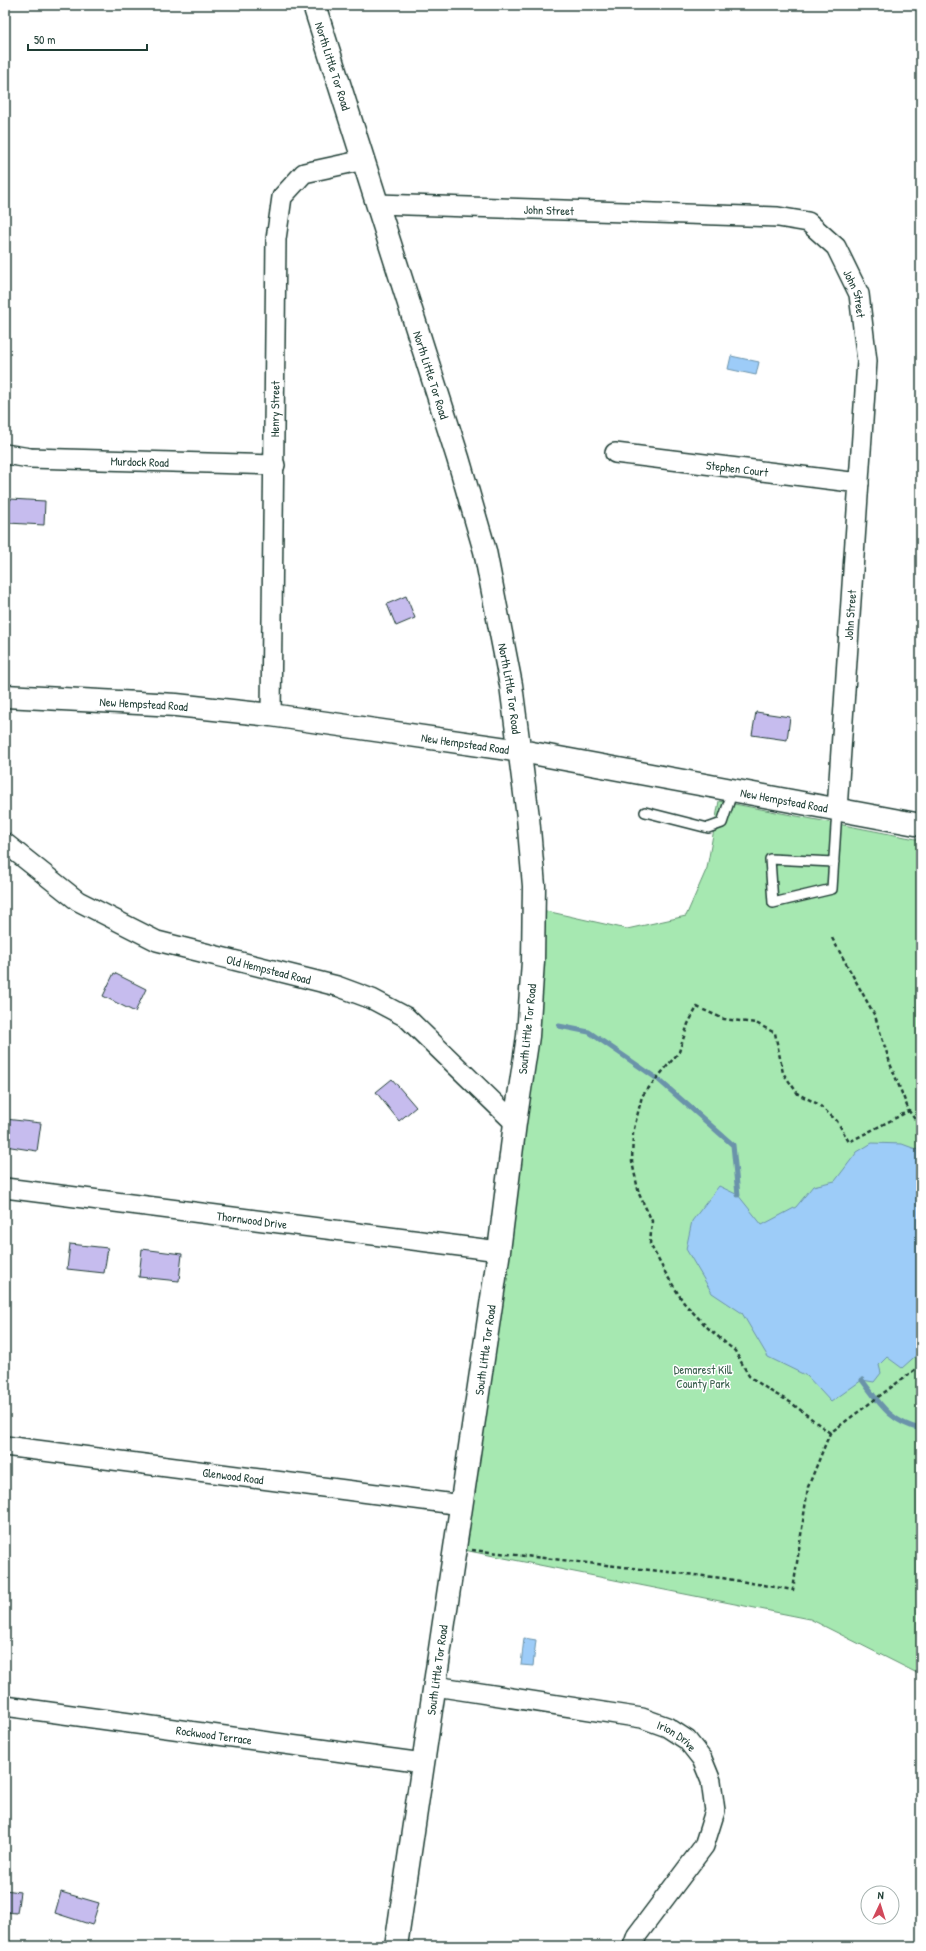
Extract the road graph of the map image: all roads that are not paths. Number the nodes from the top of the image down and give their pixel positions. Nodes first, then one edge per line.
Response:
1 (314, 5) edge
2 (364, 160) junction
3 (378, 204) junction
4 (616, 453) dead end
5 (5, 454) edge
6 (275, 464) junction
7 (859, 482) junction
8 (5, 696) edge
9 (271, 715) junction
10 (521, 751) junction
11 (733, 790) junction
12 (837, 810) junction
13 (645, 812) dead end
14 (921, 825) edge
15 (5, 842) edge
16 (834, 862) junction
17 (515, 1123) junction
18 (5, 1188) edge
19 (500, 1251) junction
20 (5, 1446) edge
21 (462, 1505) junction
22 (435, 1686) junction
23 (5, 1706) edge
24 (423, 1763) junction
25 (396, 1946) edge
26 (633, 1946) edge

1 - 2 street, North Little Tor Road
2 - 3 street, North Little Tor Road
2 - 6 street, Henry Street
3 - 7 street, John Street
3 - 10 street, North Little Tor Road
4 - 7 street, Stephen Court
5 - 6 street, Murdock Road
6 - 9 street, Henry Street
7 - 12 street, John Street
8 - 9 street, New Hempstead Road
9 - 10 street, New Hempstead Road
10 - 11 street, New Hempstead Road
10 - 17 street, South Little Tor Road
11 - 12 street, New Hempstead Road
11 - 13 lane
12 - 14 street, New Hempstead Road
12 - 16 lane
15 - 17 street, Old Hempstead Road
16 - 16 lane
17 - 19 street, South Little Tor Road
18 - 19 street, Thornwood Drive
19 - 21 street, South Little Tor Road
20 - 21 street, Glenwood Road
21 - 22 street, South Little Tor Road
22 - 24 street, South Little Tor Road
22 - 26 street, Irion Drive
23 - 24 street, Rockwood Terrace
24 - 25 street, South Little Tor Road

